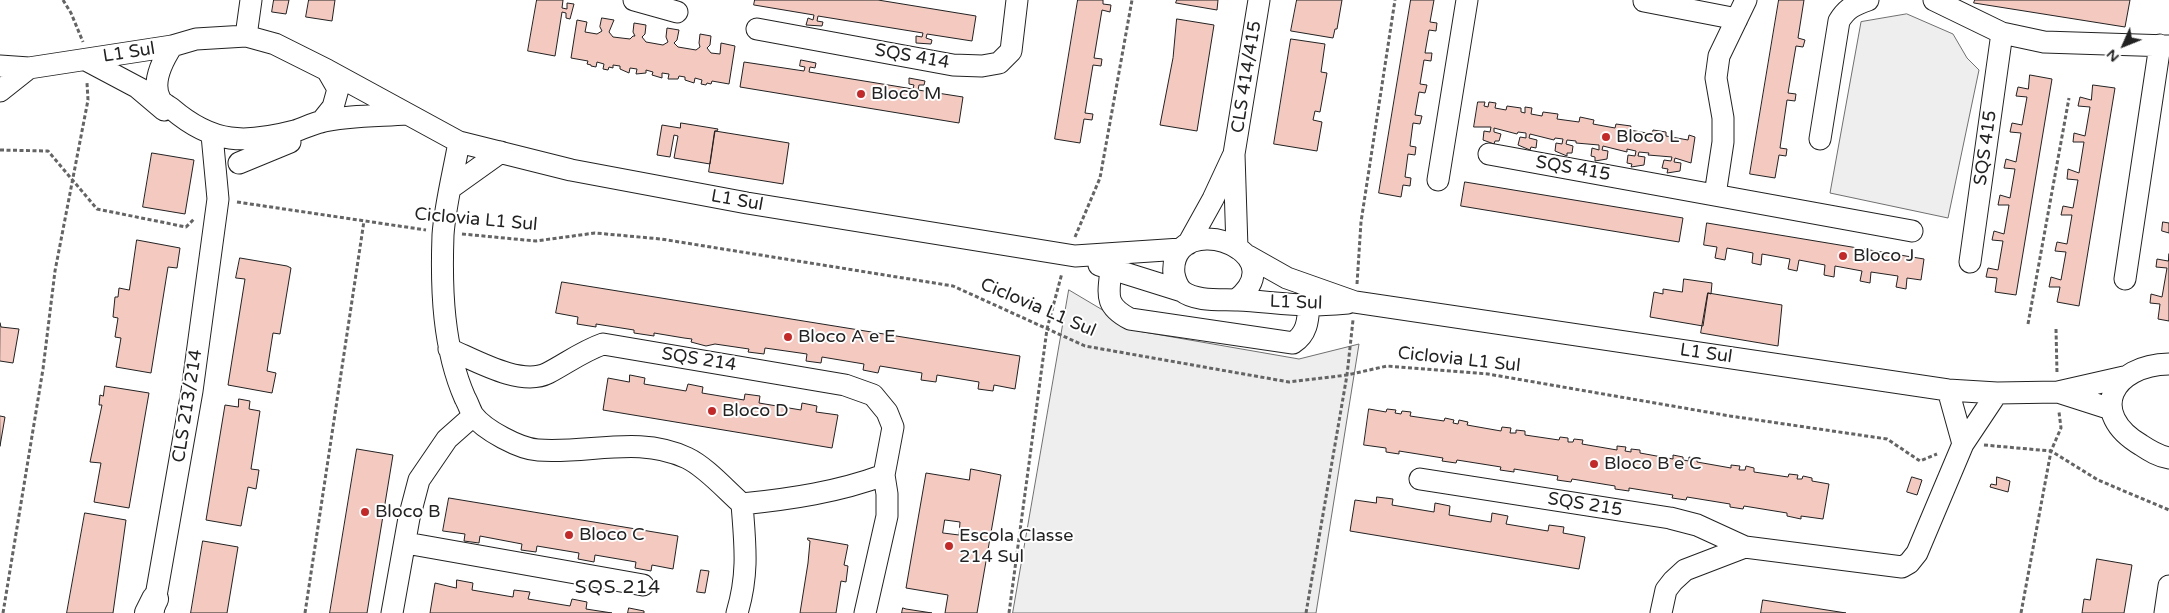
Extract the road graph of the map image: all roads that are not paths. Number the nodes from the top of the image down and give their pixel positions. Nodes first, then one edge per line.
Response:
1 (251, 0) edge
2 (634, 0) edge
3 (1017, 0) edge
4 (1259, 0) edge
5 (1467, 0) edge
6 (1746, 0) edge
7 (1868, 0) edge
8 (1934, 0) edge
9 (1644, 1) edge
10 (677, 12) dead end
11 (1737, 19) junction
12 (757, 29) dead end
13 (2002, 33) junction
14 (246, 36) junction
15 (2164, 45) edge
16 (172, 46) junction
17 (86, 60) junction
18 (0, 66) edge
19 (29, 68) junction
20 (327, 70) junction
21 (138, 88) junction
22 (0, 91) edge
23 (160, 100) junction
24 (408, 114) junction
25 (346, 119) junction
26 (321, 122) junction
27 (1820, 139) dead end
28 (253, 140) junction
29 (460, 142) junction
30 (213, 144) junction
31 (501, 152) junction
32 (1234, 154) junction
33 (1489, 154) dead end
34 (240, 163) junction
35 (1438, 180) dead end
36 (452, 187) junction
37 (1715, 196) junction
38 (218, 199) junction
39 (1912, 231) dead end
40 (1184, 246) junction
41 (1242, 252) junction
42 (1071, 255) junction
43 (1970, 262) dead end
44 (1111, 270) junction
45 (2125, 279) dead end
46 (1182, 291) junction
47 (1236, 300) junction
48 (1356, 302) junction
49 (1309, 305) junction
50 (449, 349) junction
51 (2169, 364) edge
52 (2124, 377) junction
53 (1948, 390) junction
54 (2058, 392) junction
55 (1997, 393) junction
56 (2111, 409) junction
57 (473, 416) junction
58 (1963, 444) junction
59 (2169, 458) edge
60 (884, 474) junction
61 (1420, 479) dead end
62 (742, 504) junction
63 (406, 543) junction
64 (1744, 547) junction
65 (643, 585) dead end
66 (2169, 586) edge
67 (152, 608) edge
68 (392, 613) edge
69 (737, 613) edge
70 (865, 613) edge
71 (1661, 613) edge
72 (2165, 613) edge

1 - 14 street
2 - 10 street
3 - 12 street, SQS 414
4 - 32 street, CLS 414/415
5 - 35 street
6 - 11 street
7 - 27 street
8 - 13 street
9 - 11 street
11 - 37 street
13 - 15 street
13 - 43 street, SQS 415
14 - 16 street, L1 Sul
14 - 20 street, L1 Sul
15 - 45 street
16 - 17 street, L1 Sul
16 - 23 street
17 - 19 street, L1 Sul
17 - 21 street, L1 Sul
18 - 19 street, L1 Sul
19 - 22 street
20 - 24 street, L1 Sul
20 - 26 street
21 - 23 street, L1 Sul
21 - 30 street
23 - 30 street, L1 Sul
24 - 25 street
24 - 29 street, L1 Sul
25 - 26 street
25 - 34 street
26 - 28 street
28 - 30 street
28 - 34 street, CLS 213/214
29 - 31 street, L1 Sul
29 - 36 street
30 - 38 street, CLS 213/214
31 - 36 street
31 - 42 street, L1 Sul
32 - 40 street, CLS 414/415
32 - 41 street, CLS 414/415
33 - 37 street, SQS 415
34 - 38 street, CLS 213/214
36 - 50 street
37 - 39 street, SQS 415
38 - 67 street, CLS 213/214
40 - 41 street
40 - 42 street, L1 Sul
40 - 46 street
41 - 47 street
41 - 48 street, L1 Sul
42 - 44 street, L1 Sul
44 - 46 street, L1 Sul
44 - 49 street
46 - 47 street
47 - 49 street, L1 Sul
48 - 49 street, L1 Sul
48 - 53 street, L1 Sul
50 - 57 street
50 - 60 street, SQS 214
51 - 52 street, L1 Sul
52 - 54 street, L1 Sul
52 - 56 street
53 - 55 street, L1 Sul
53 - 58 street
54 - 55 street, L1 Sul
54 - 56 street, L1 Sul
55 - 58 street, SQS 215
56 - 59 street
57 - 62 street
57 - 63 street
58 - 64 street, SQS 215
60 - 62 street
60 - 70 street, SQS 214
61 - 64 street, SQS 215
62 - 69 street
63 - 65 street
63 - 68 street
64 - 71 street, SQS 215
66 - 72 street

